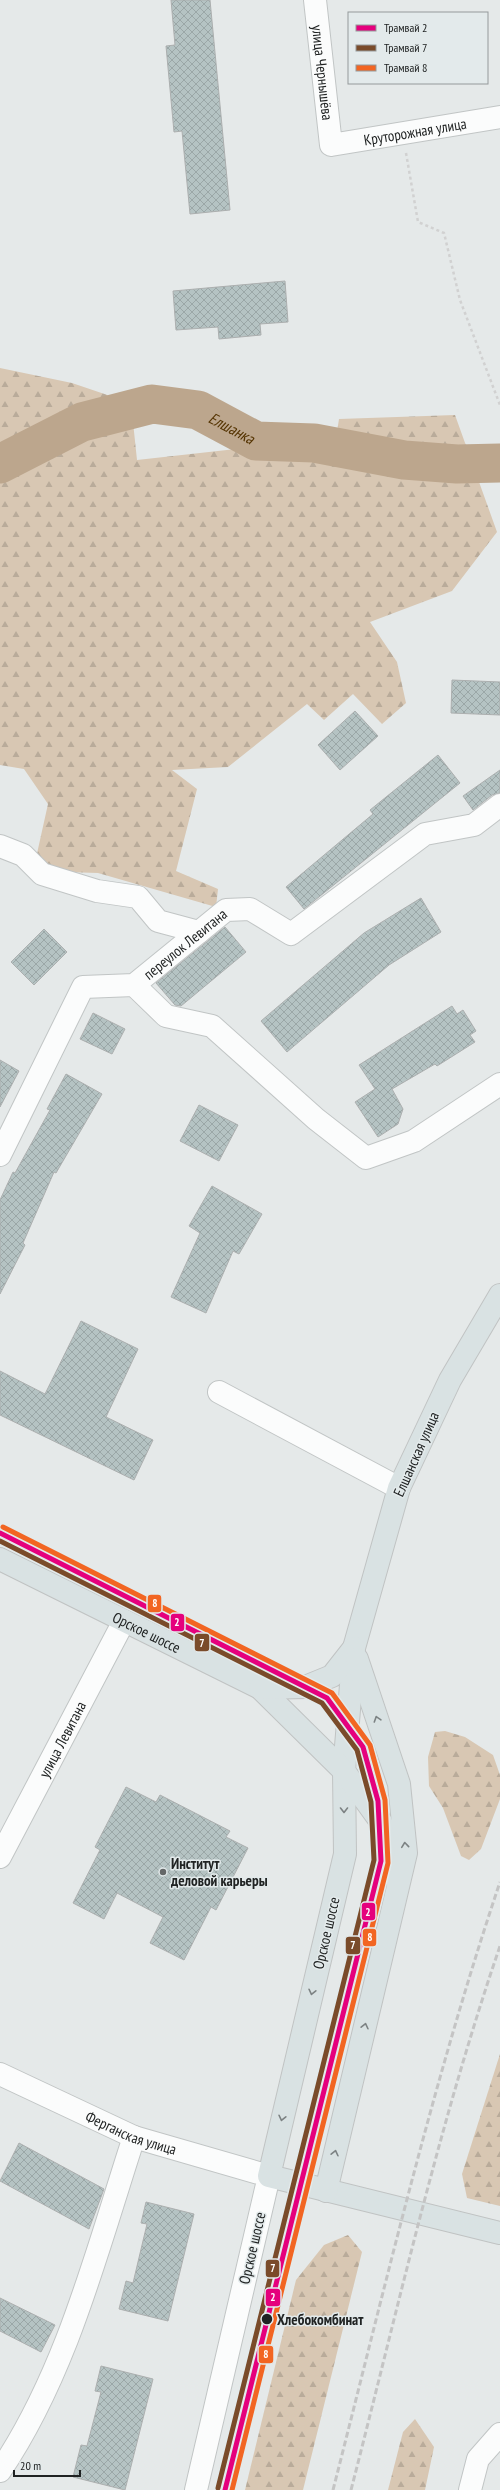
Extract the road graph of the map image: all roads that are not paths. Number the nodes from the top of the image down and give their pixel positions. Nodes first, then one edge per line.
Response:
1 (315, 0) edge
2 (500, 117) edge
3 (331, 145) joint
4 (500, 805) edge
5 (0, 846) edge
6 (199, 932) junction
7 (134, 985) junction
8 (500, 1084) edge
9 (0, 1155) edge
10 (500, 1295) edge
11 (219, 1392) dead end
12 (399, 1488) junction
13 (0, 1559) edge
14 (124, 1621) junction
15 (354, 1648) junction
16 (260, 1688) junction
17 (344, 1771) junction
18 (0, 1857) edge
19 (396, 1897) junction
20 (0, 2074) edge
21 (134, 2137) junction
22 (269, 2176) junction
23 (326, 2191) junction
24 (500, 2233) edge
25 (500, 2434) edge
26 (0, 2471) edge
27 (196, 2490) edge
28 (470, 2490) edge

1 - 3 street, улица Чернышёва
2 - 3 street, Круторожная улица
4 - 6 street, переулок Левитана
5 - 6 street
6 - 7 street, переулок Левитана
7 - 8 street
7 - 9 street, переулок Левитана
10 - 12 main road, Елшанская улица
11 - 12 street
12 - 15 main road, Елшанская улица
13 - 14 main road, Орское шоссе
14 - 16 main road, Орское шоссе
14 - 18 street, улица Левитана
15 - 16 main road
15 - 17 main road
19 -> 15 main road
16 - 17 main road, Орское шоссе
17 - 19 main road
17 -> 22 main road, Орское шоссе
23 -> 19 main road
20 - 21 street, Ферганская улица
21 - 22 street, Ферганская улица
21 - 26 street
22 - 23 main road
22 - 27 street, Орское шоссе
23 - 24 main road
25 - 28 street

